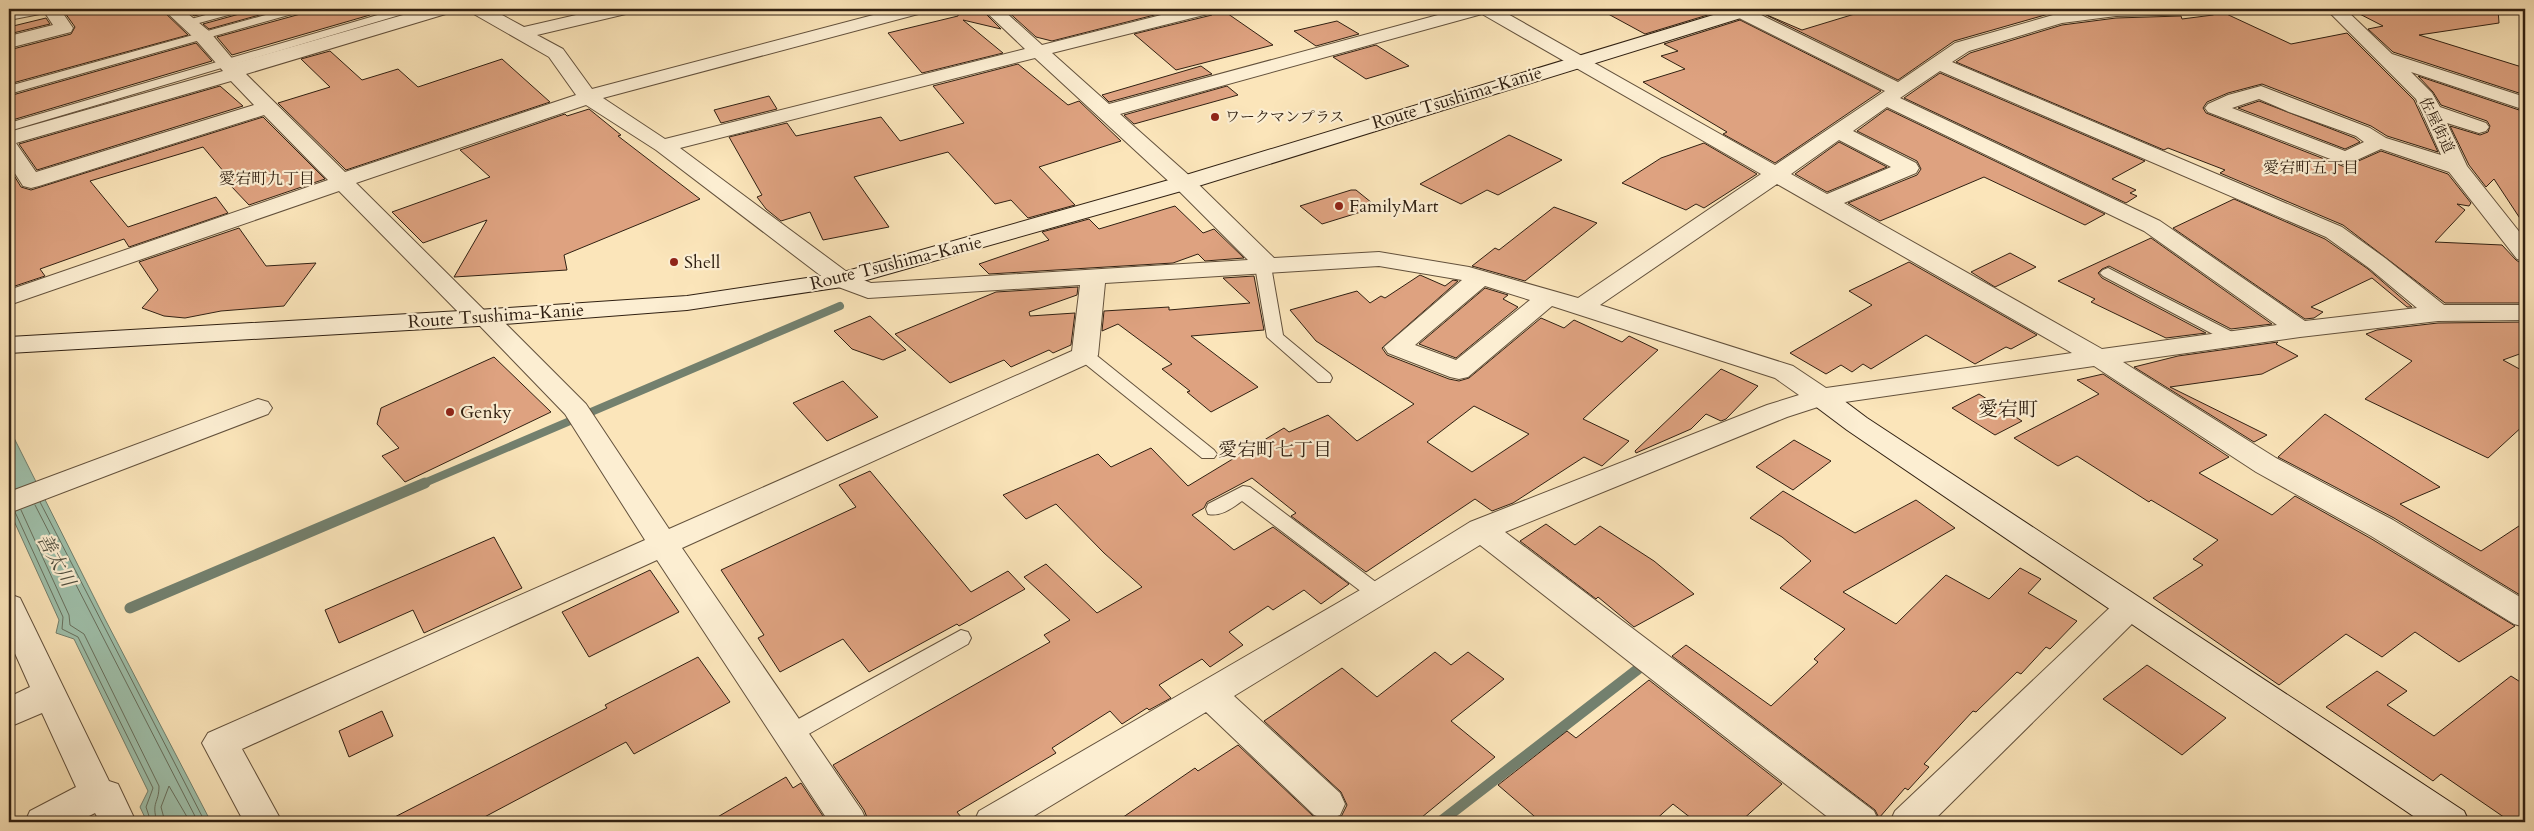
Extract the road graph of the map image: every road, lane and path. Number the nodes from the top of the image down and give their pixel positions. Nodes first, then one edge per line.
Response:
1 (39, 9) edge
2 (51, 9) edge
3 (239, 9) edge
4 (300, 9) edge
5 (409, 9) edge
6 (443, 9) edge
7 (478, 9) edge
8 (624, 9) edge
9 (916, 9) edge
10 (992, 9) edge
11 (1206, 9) edge
12 (1479, 9) edge
13 (1486, 9) edge
14 (2207, 9) edge
15 (2335, 9) edge
16 (1743, 10) edge
17 (9, 15) edge
18 (187, 22) edge
19 (522, 33) junction
20 (9, 42) edge
21 (1039, 51) junction
22 (2387, 58) junction
23 (1577, 60) junction
24 (1937, 63) junction
25 (230, 68) junction
26 (9, 90) edge
27 (1892, 94) junction
28 (588, 96) junction
29 (2525, 104) edge
30 (268, 107) junction
31 (2431, 111) junction
32 (1104, 112) junction
33 (9, 127) edge
34 (2478, 128) dead end
35 (1838, 131) junction
36 (9, 139) edge
37 (2379, 142) junction
38 (663, 146) junction
39 (9, 148) edge
40 (2457, 167) junction
41 (1777, 173) junction
42 (343, 181) junction
43 (1184, 183) junction
44 (1828, 202) junction
45 (2525, 254) edge
46 (1266, 266) junction
47 (2108, 273) dead end
48 (1093, 277) junction
49 (1481, 277) junction
50 (842, 280) junction
51 (1548, 297) junction
52 (9, 298) edge
53 (1581, 307) junction
54 (2438, 312) junction
55 (2525, 312) edge
56 (481, 318) junction
57 (2300, 329) junction
58 (2232, 338) junction
59 (9, 345) edge
60 (1085, 355) junction
61 (2099, 358) junction
62 (1324, 378) dead end
63 (1821, 396) junction
64 (258, 408) dead end
65 (1208, 454) dead end
66 (9, 503) edge
67 (1215, 508) dead end
68 (1480, 530) junction
69 (662, 543) junction
70 (1378, 594) junction
71 (9, 606) edge
72 (2130, 607) junction
73 (2525, 615) edge
74 (962, 638) dead end
75 (50, 693) junction
76 (1209, 694) junction
77 (9, 713) edge
78 (790, 734) junction
79 (97, 794) junction
80 (1327, 804) dead end
81 (43, 822) edge
82 (118, 822) edge
83 (263, 822) edge
84 (849, 822) edge
85 (992, 822) edge
86 (1861, 822) edge
87 (1908, 822) edge
88 (2451, 822) edge

1 - 17 street
2 - 20 street
3 - 18 lane
4 - 18 lane
5 - 25 lane
6 - 25 street
7 - 19 street
8 - 19 street
9 - 28 street
10 - 21 street
11 - 21 street
12 - 32 street
13 - 23 street
14 - 24 street
15 - 22 street, 佐屋街道
16 - 23 street, Route Tsushima-Kanie
16 - 27 street
18 - 25 street
18 - 26 lane
19 - 28 street
21 - 32 street
21 - 38 street
22 - 29 street
22 - 31 street, 佐屋街道
23 - 41 street
23 - 43 street, Route Tsushima-Kanie
24 - 27 street
24 - 54 street
25 - 30 street
25 - 33 lane
25 - 36 street
27 - 35 street
27 - 57 street
28 - 38 street
28 - 42 street
30 - 39 street
30 - 42 street
31 - 34 street
31 - 40 street, 佐屋街道
32 - 43 street
35 - 41 street
35 - 44 street
37 - 37 street
37 - 40 street
38 - 50 street
40 - 45 street, 佐屋街道
41 - 44 street
41 - 53 street
42 - 52 street
42 - 56 street
43 - 46 street
43 - 50 street, Route Tsushima-Kanie
44 - 61 street
46 - 48 street
46 - 49 street
46 - 62 lane
47 - 58 lane
48 - 50 street
48 - 60 street
49 - 51 street
49 - 51 street
50 - 56 street, Route Tsushima-Kanie
51 - 53 street
53 - 63 street
54 - 55 street
54 - 57 street
56 - 59 street, Route Tsushima-Kanie
56 - 69 street
57 - 58 street
58 - 61 street
60 - 65 lane
60 - 69 street
61 - 63 street
61 - 73 street
63 - 68 street
63 - 72 street
64 - 66 street
67 - 70 lane
68 - 70 street
68 - 86 street
69 - 78 street
69 - 83 street
70 - 76 street
71 - 75 street
72 - 87 street
72 - 88 street
74 - 78 lane
75 - 77 street
75 - 79 street
76 - 80 street
76 - 85 street
78 - 84 street
79 - 81 street
79 - 82 street

